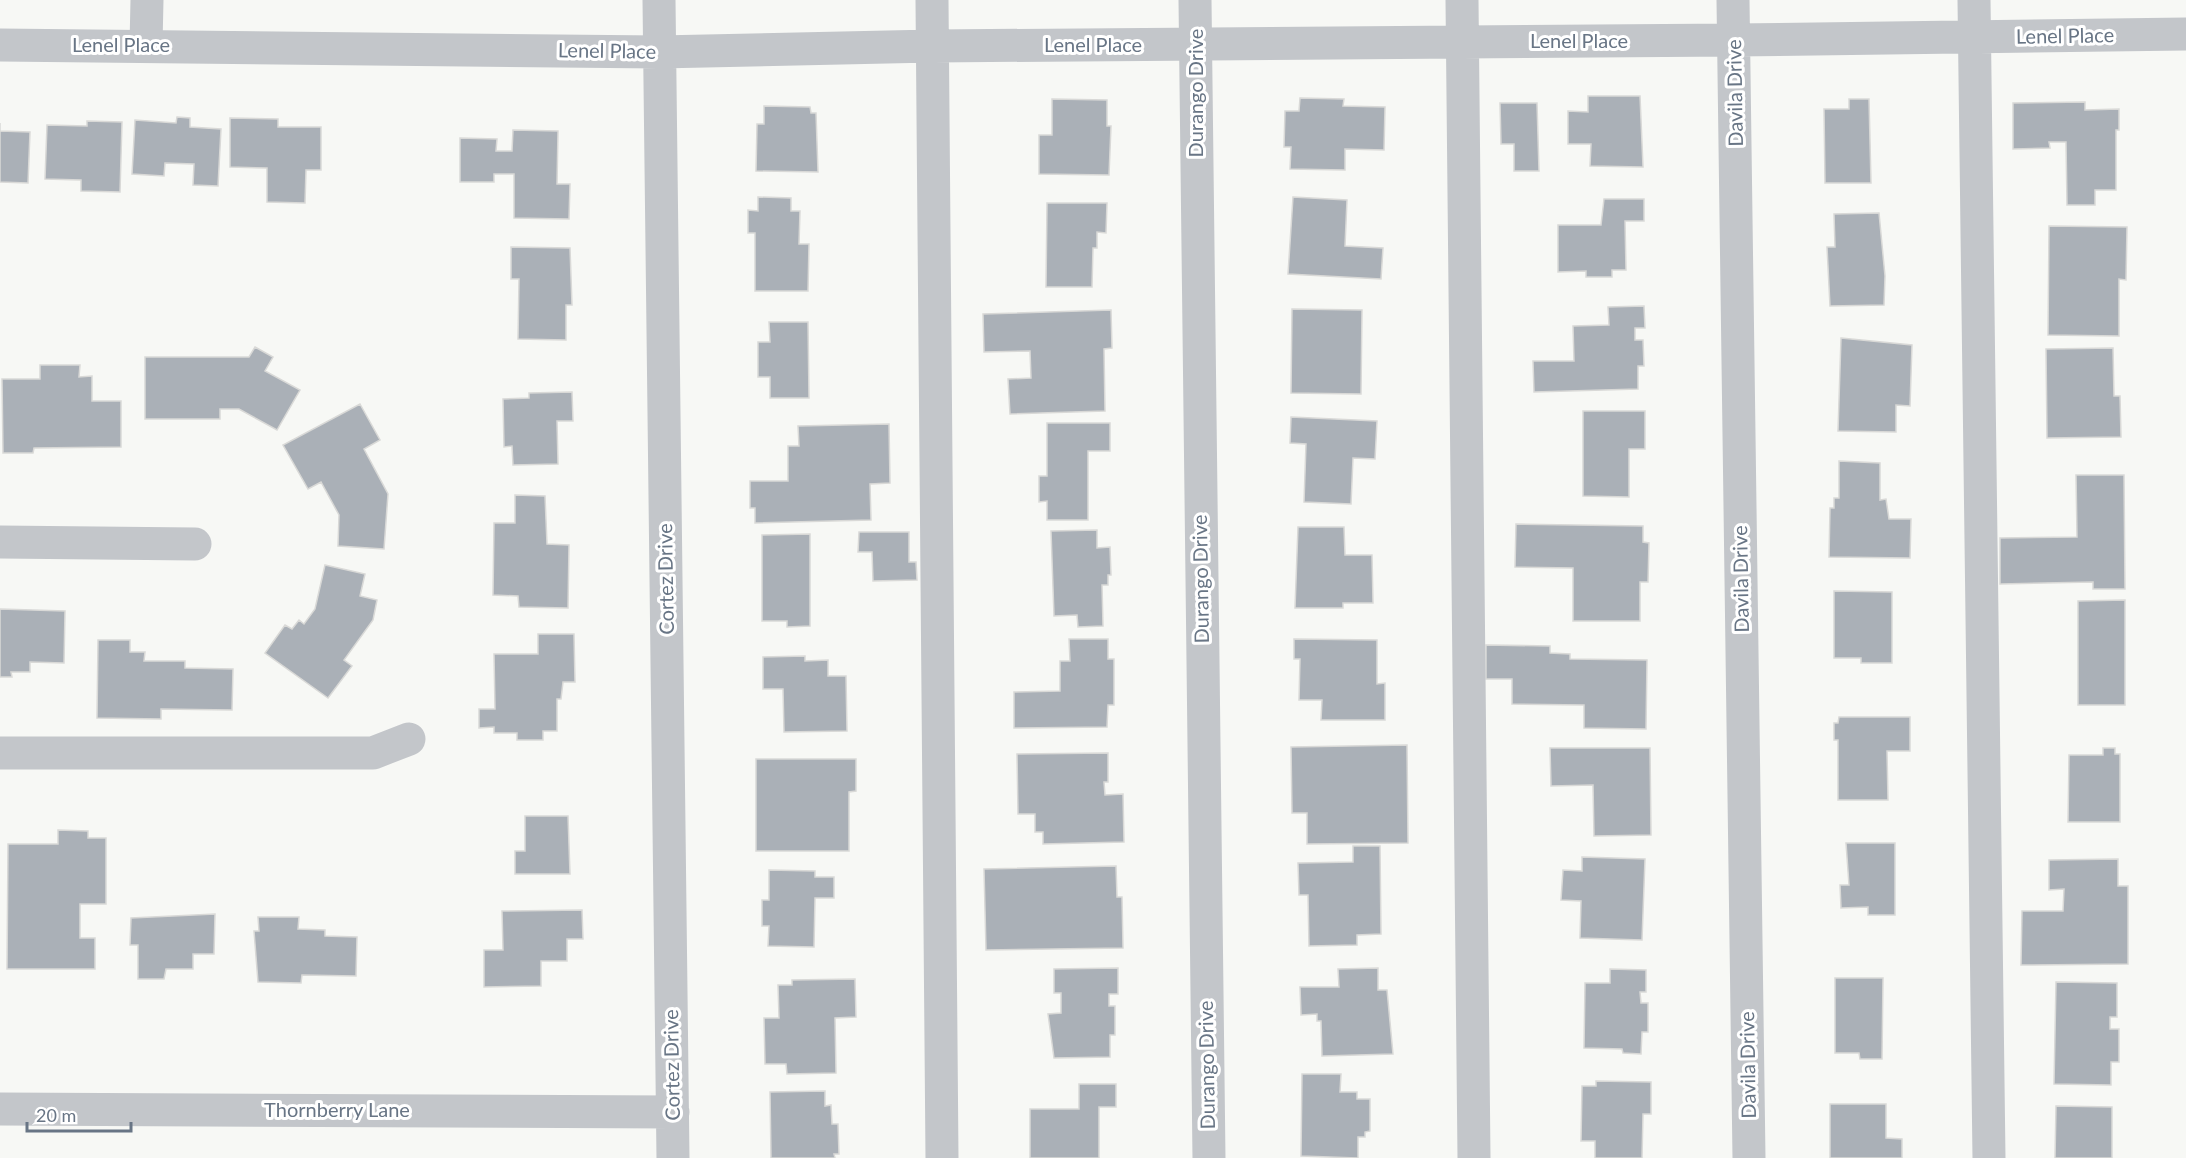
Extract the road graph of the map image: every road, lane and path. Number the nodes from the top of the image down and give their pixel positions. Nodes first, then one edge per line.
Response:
1 (147, 0) edge
2 (659, 0) edge
3 (932, 0) edge
4 (1195, 0) edge
5 (1462, 0) edge
6 (1734, 0) edge
7 (1974, 0) edge
8 (2186, 34) edge
9 (1974, 37) junction
10 (1734, 40) junction
11 (1463, 41) junction
12 (1195, 44) junction
13 (0, 45) edge
14 (146, 45) junction
15 (933, 46) junction
16 (659, 52) junction
17 (0, 542) edge
18 (195, 544) dead end
19 (409, 739) dead end
20 (0, 753) edge
21 (0, 1109) edge
22 (673, 1112) junction
23 (674, 1158) edge
24 (942, 1158) edge
25 (1209, 1158) edge
26 (1474, 1158) edge
27 (1749, 1158) edge
28 (1989, 1158) edge

1 - 14 street
2 - 16 street, Cortez Drive
3 - 15 street
4 - 12 street, Durango Drive
5 - 11 street
6 - 10 street, Davila Drive
7 - 9 street
8 - 9 street, Lenel Place
9 - 10 street, Lenel Place
9 - 28 street
10 - 11 street, Lenel Place
10 - 27 street, Davila Drive
11 - 12 street, Lenel Place
11 - 26 street
12 - 15 street, Lenel Place
12 - 25 street, Durango Drive
13 - 14 street, Lenel Place
14 - 16 street, Lenel Place
15 - 16 street, Lenel Place
15 - 24 street
16 - 22 street, Cortez Drive
17 - 18 street
19 - 20 street
21 - 22 street, Thornberry Lane
22 - 23 street, Cortez Drive

